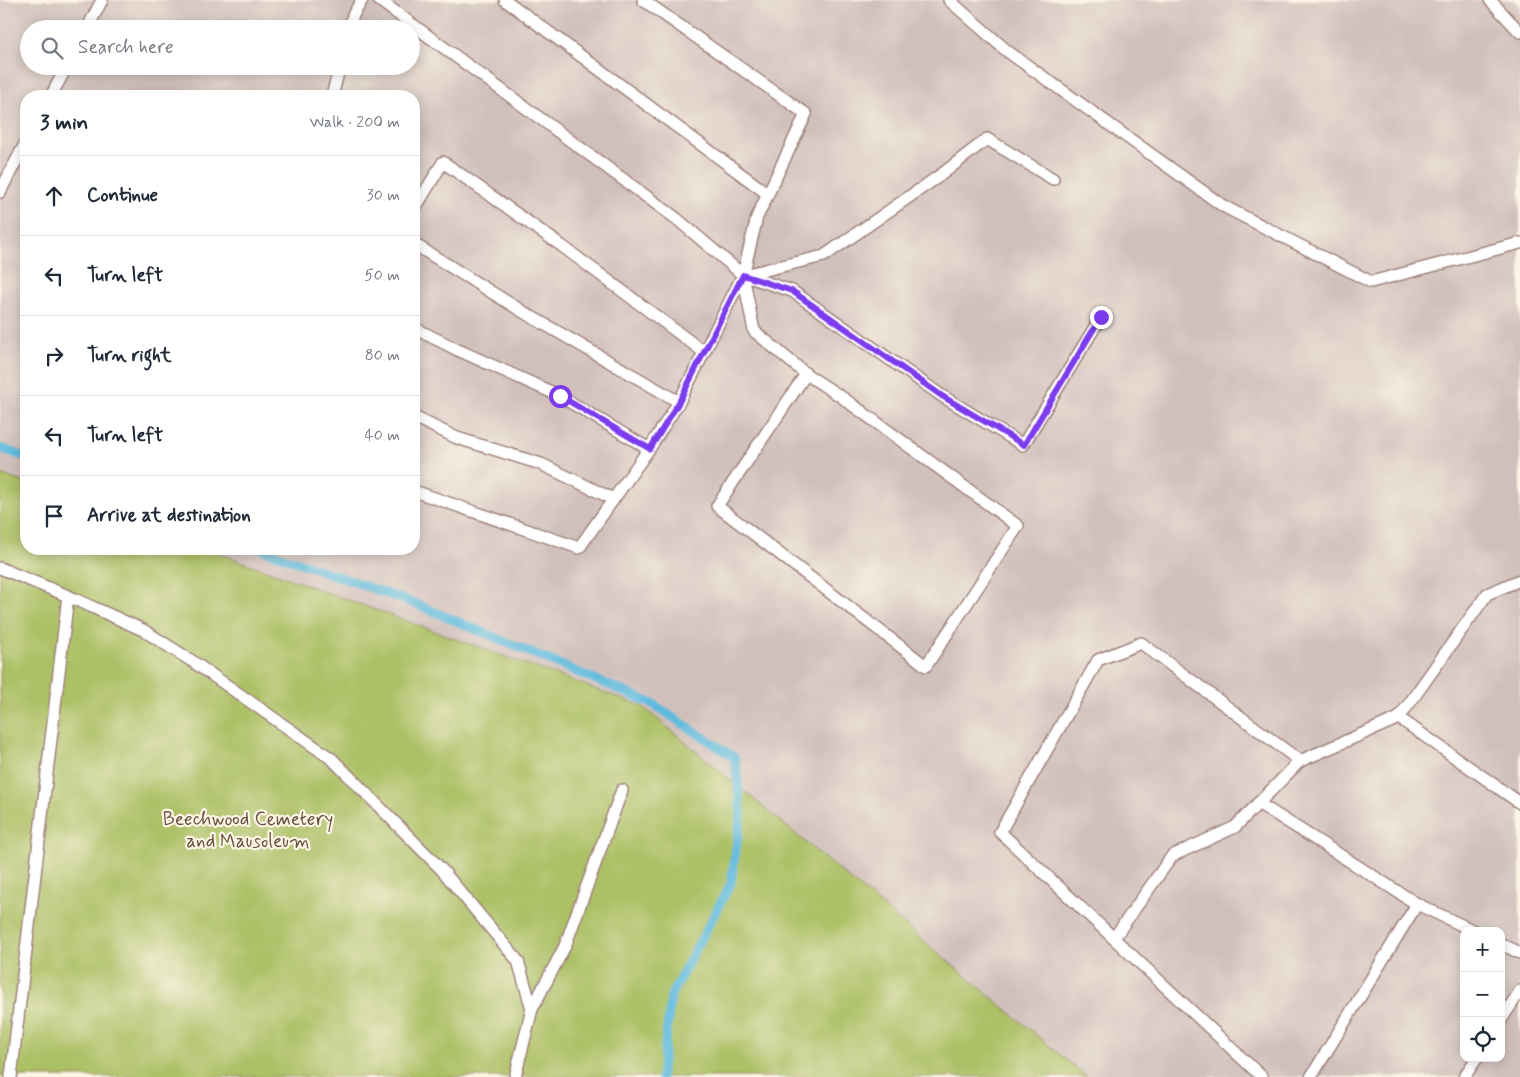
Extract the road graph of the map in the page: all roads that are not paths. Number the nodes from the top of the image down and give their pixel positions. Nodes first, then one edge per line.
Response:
1 (102, 0) edge
2 (362, 0) edge
3 (379, 0) edge
4 (505, 0) edge
5 (643, 0) edge
6 (949, 0) edge
7 (1490, 0) edge
8 (92, 20) edge
9 (352, 20) edge
10 (406, 20) edge
11 (420, 30) edge
12 (1520, 32) edge
13 (62, 75) edge
14 (338, 75) edge
15 (54, 90) edge
16 (334, 90) edge
17 (20, 154) edge
18 (1053, 178) dead end
19 (0, 192) edge
20 (768, 194) junction
21 (420, 200) edge
22 (1520, 243) edge
23 (420, 248) edge
24 (743, 275) junction
25 (1101, 317) dead end
26 (420, 331) edge
27 (704, 352) junction
28 (806, 374) junction
29 (679, 402) junction
30 (420, 421) edge
31 (650, 449) junction
32 (420, 493) edge
33 (613, 499) junction
34 (0, 568) edge
35 (1520, 580) edge
36 (68, 596) junction
37 (1399, 718) junction
38 (1300, 761) junction
39 (622, 790) dead end
40 (1520, 803) edge
41 (1258, 804) junction
42 (1417, 904) junction
43 (1466, 927) edge
44 (1114, 938) junction
45 (1505, 946) edge
46 (1520, 952) edge
47 (1520, 992) edge
48 (532, 1009) junction
49 (1503, 1017) edge
50 (1474, 1062) edge
51 (11, 1077) edge
52 (515, 1077) edge
53 (1262, 1077) edge
54 (1311, 1077) edge
55 (1464, 1077) edge

1 - 8 lane
2 - 9 lane
3 - 10 lane
4 - 20 lane
5 - 20 lane
6 - 22 lane
7 - 12 lane
11 - 24 lane
13 - 15 lane
14 - 16 lane
17 - 19 lane
18 - 24 lane
20 - 24 lane
21 - 27 lane
23 - 29 lane
24 - 25 lane
24 - 27 lane
24 - 28 lane
26 - 31 lane
27 - 29 lane
28 - 28 lane
29 - 31 lane
30 - 33 lane
31 - 33 lane
32 - 33 lane
34 - 36 lane
35 - 37 lane
36 - 48 lane
36 - 51 lane
37 - 38 lane
37 - 40 lane
38 - 41 lane
38 - 44 lane
39 - 48 lane
41 - 42 lane
41 - 44 lane
42 - 43 lane
42 - 54 lane
44 - 53 lane
45 - 46 lane
47 - 49 lane
48 - 52 lane
50 - 55 lane

